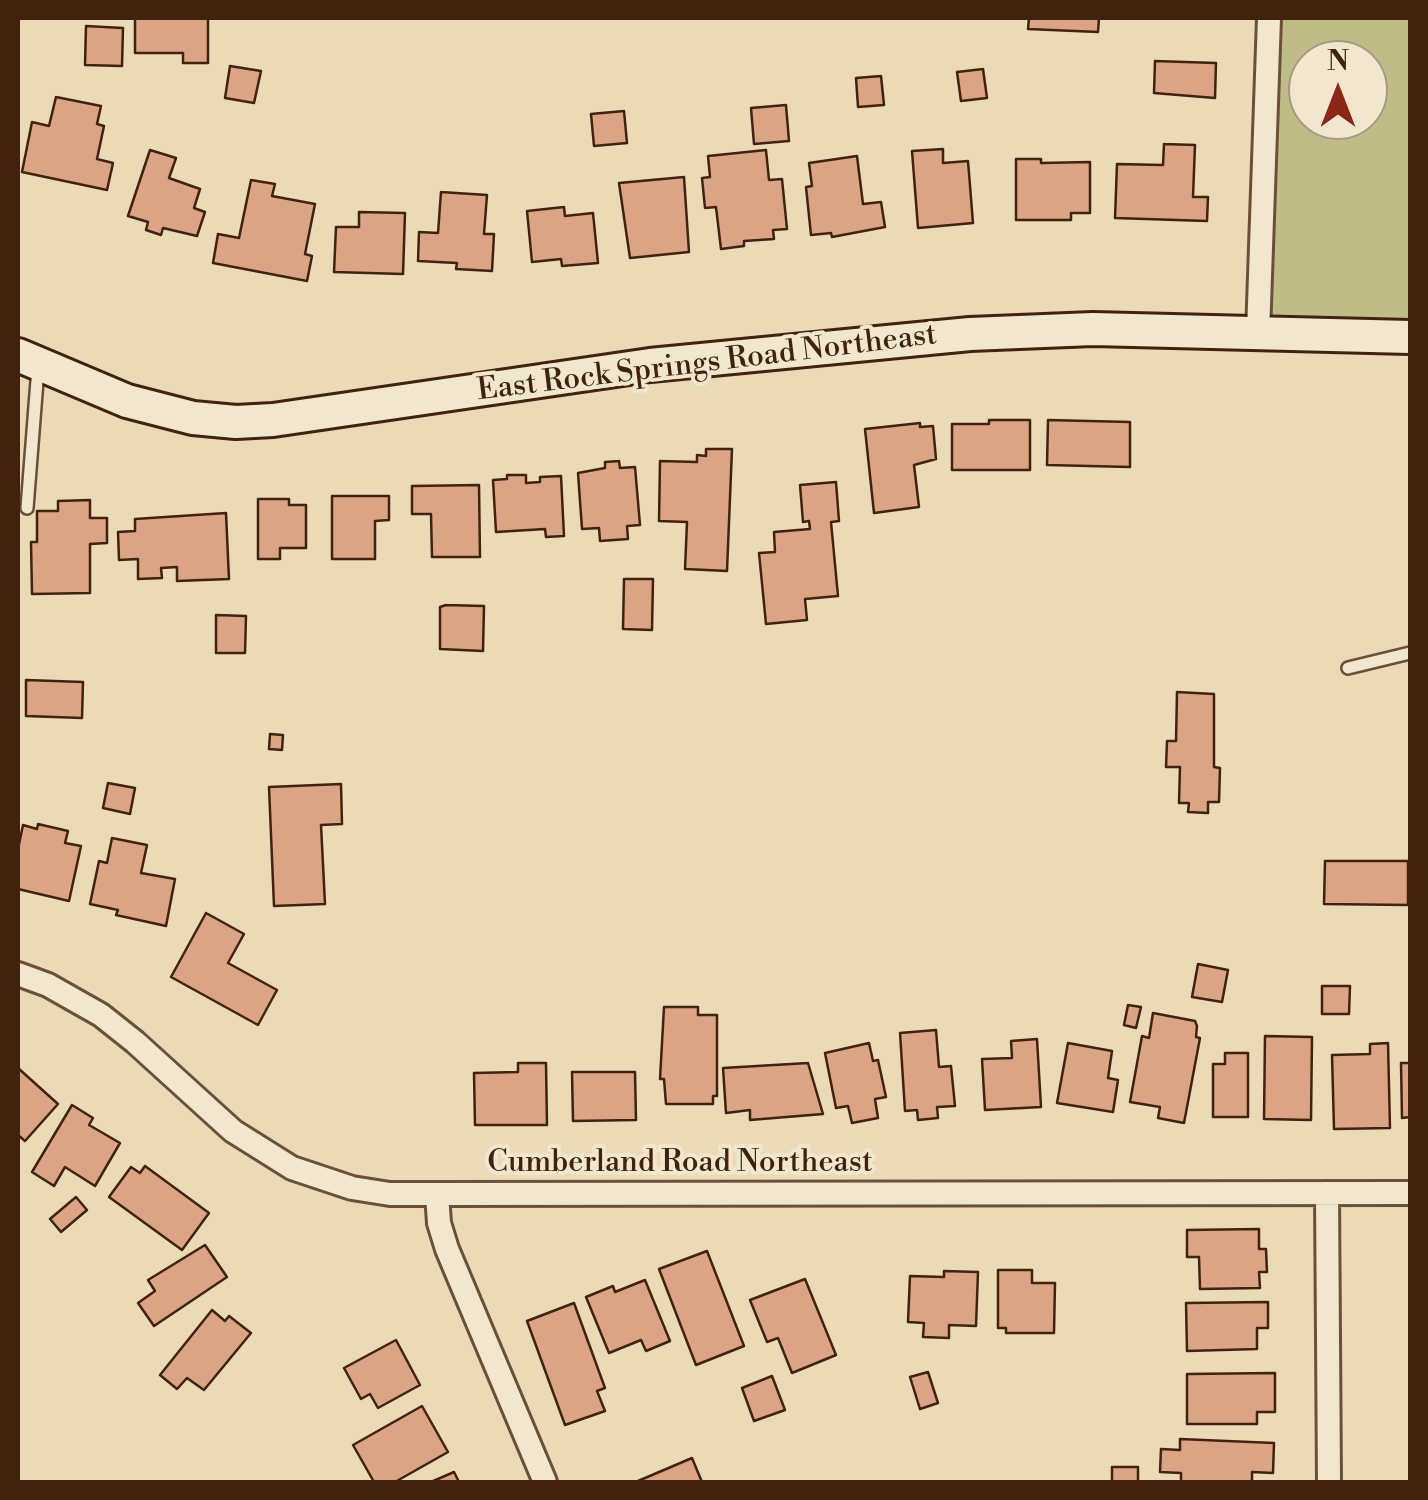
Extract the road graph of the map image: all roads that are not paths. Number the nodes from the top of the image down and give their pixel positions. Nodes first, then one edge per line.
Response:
1 (1269, 18) edge
2 (1258, 333) junction
3 (1410, 337) edge
4 (28, 359) edge
5 (27, 508) dead end
6 (1410, 654) edge
7 (1348, 668) dead end
8 (18, 974) edge
9 (1327, 1193) junction
10 (1410, 1193) edge
11 (438, 1194) junction
12 (545, 1482) edge
13 (1329, 1482) edge

1 - 2 street
2 - 3 street, East Rock Springs Road Northeast
2 - 4 street, East Rock Springs Road Northeast
4 - 5 lane
6 - 7 lane
8 - 11 street, Cumberland Road Northeast
9 - 10 street, Cumberland Road Northeast
9 - 11 street, Cumberland Road Northeast
9 - 13 street
11 - 12 street

